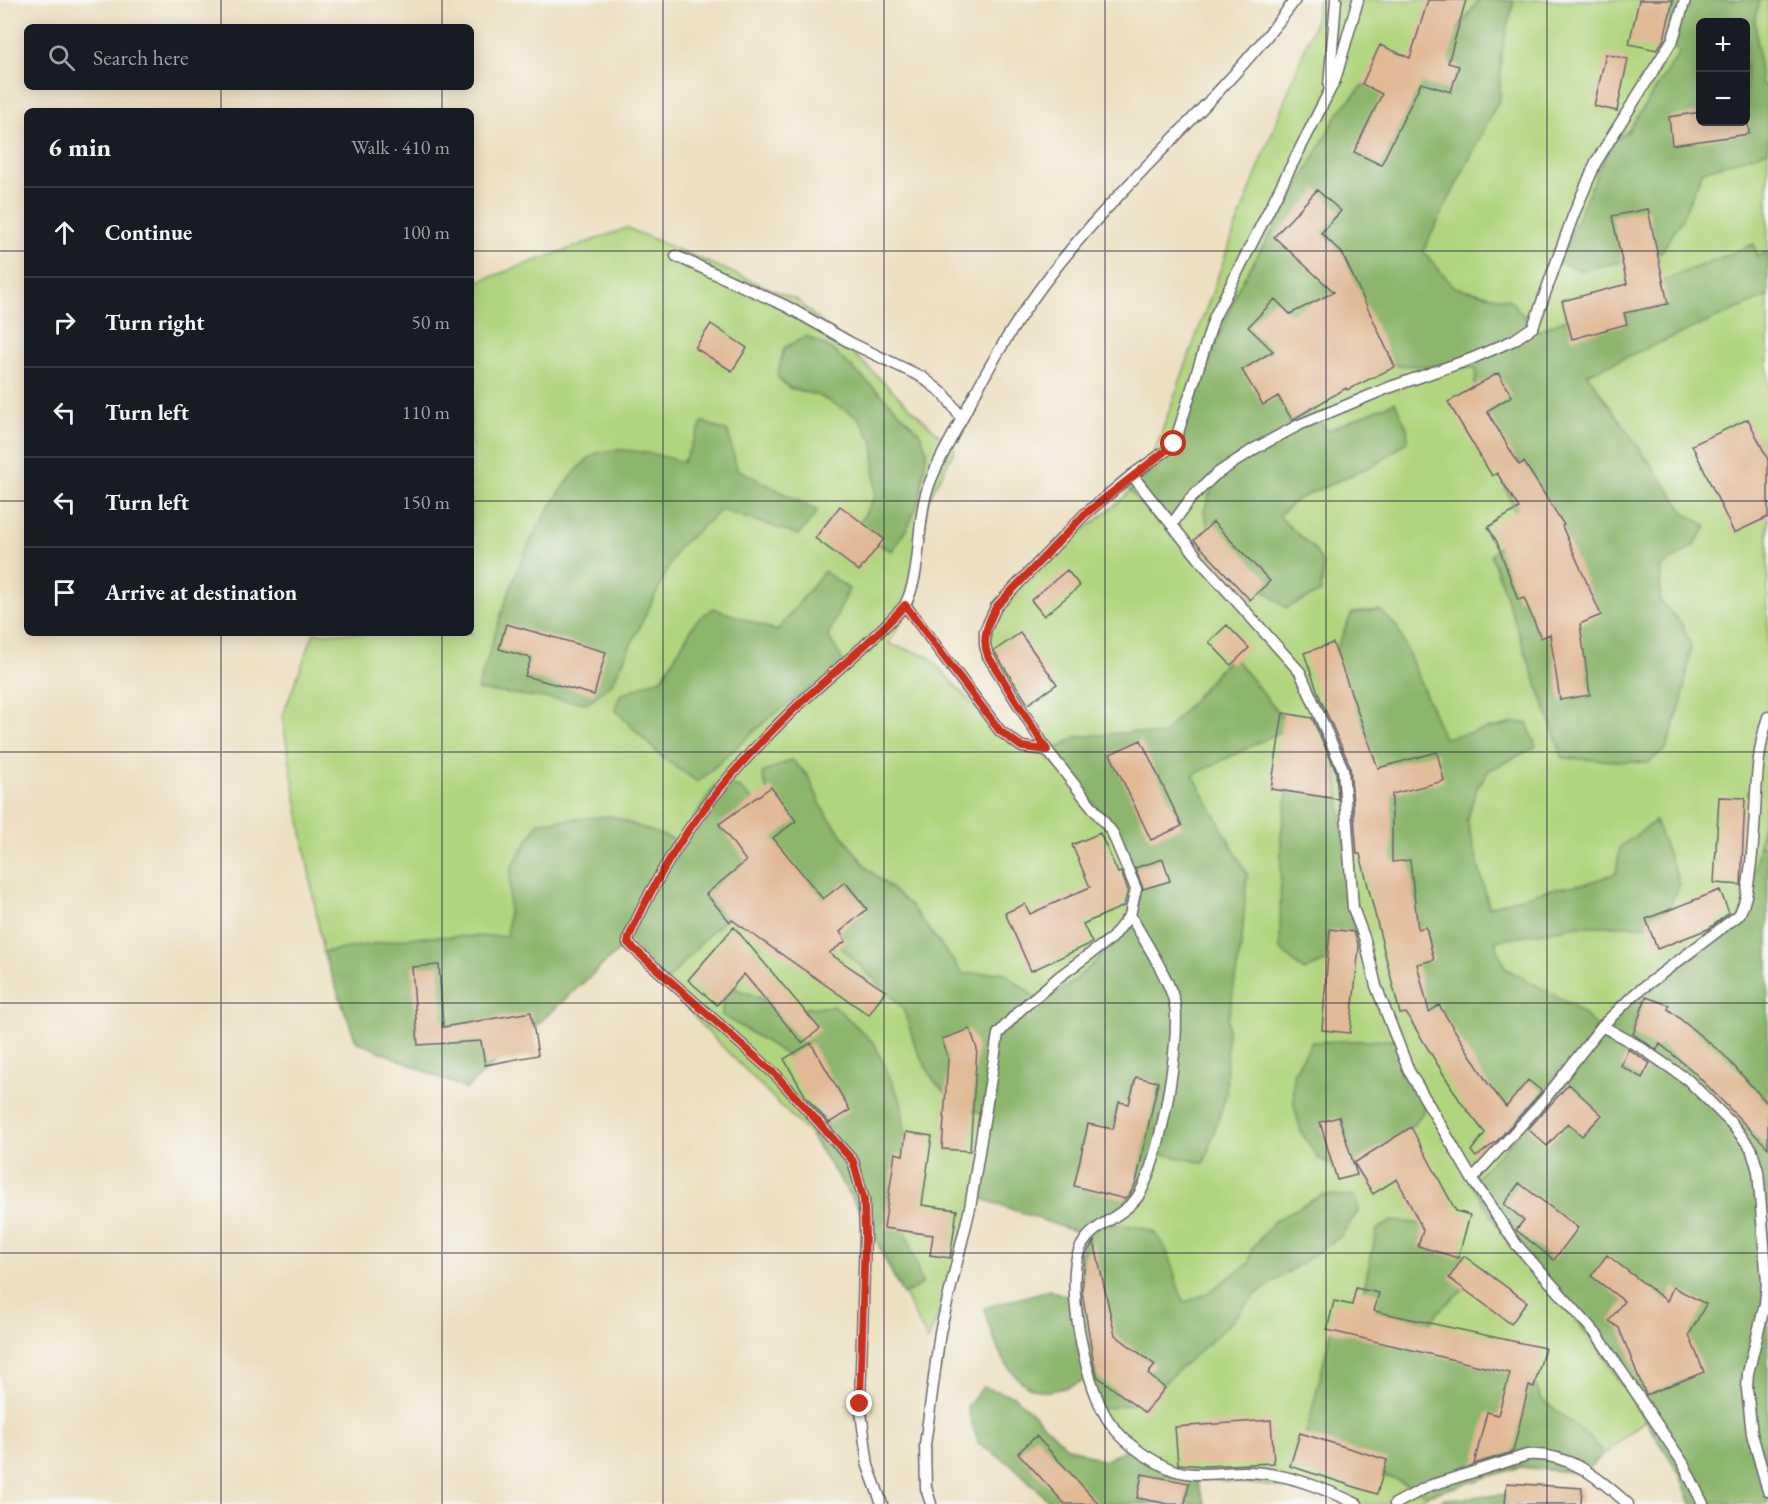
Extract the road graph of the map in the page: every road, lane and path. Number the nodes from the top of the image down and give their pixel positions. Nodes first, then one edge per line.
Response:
1 (1295, 0) edge
2 (1336, 0) edge
3 (1358, 0) edge
4 (1685, 0) edge
5 (1329, 91) junction
6 (676, 256) dead end
7 (962, 419) junction
8 (1132, 475) junction
9 (1173, 523) junction
10 (905, 605) junction
11 (1768, 717) edge
12 (1047, 750) junction
13 (1130, 915) junction
14 (1602, 1026) junction
15 (1473, 1179) junction
16 (1768, 1491) edge
17 (882, 1504) edge
18 (931, 1504) edge
19 (1357, 1504) edge
20 (1395, 1504) edge
21 (1629, 1504) edge
22 (1703, 1504) edge

1 - 7 lane
2 - 5 lane
3 - 5 lane
4 - 9 lane
5 - 8 lane
6 - 7 lane
7 - 10 lane
8 - 9 lane
8 - 12 lane
9 - 15 lane
10 - 12 lane
10 - 17 lane
11 - 14 lane
12 - 13 lane
13 - 18 lane
13 - 19 lane
14 - 15 lane
14 - 16 lane
15 - 22 lane
20 - 21 lane

